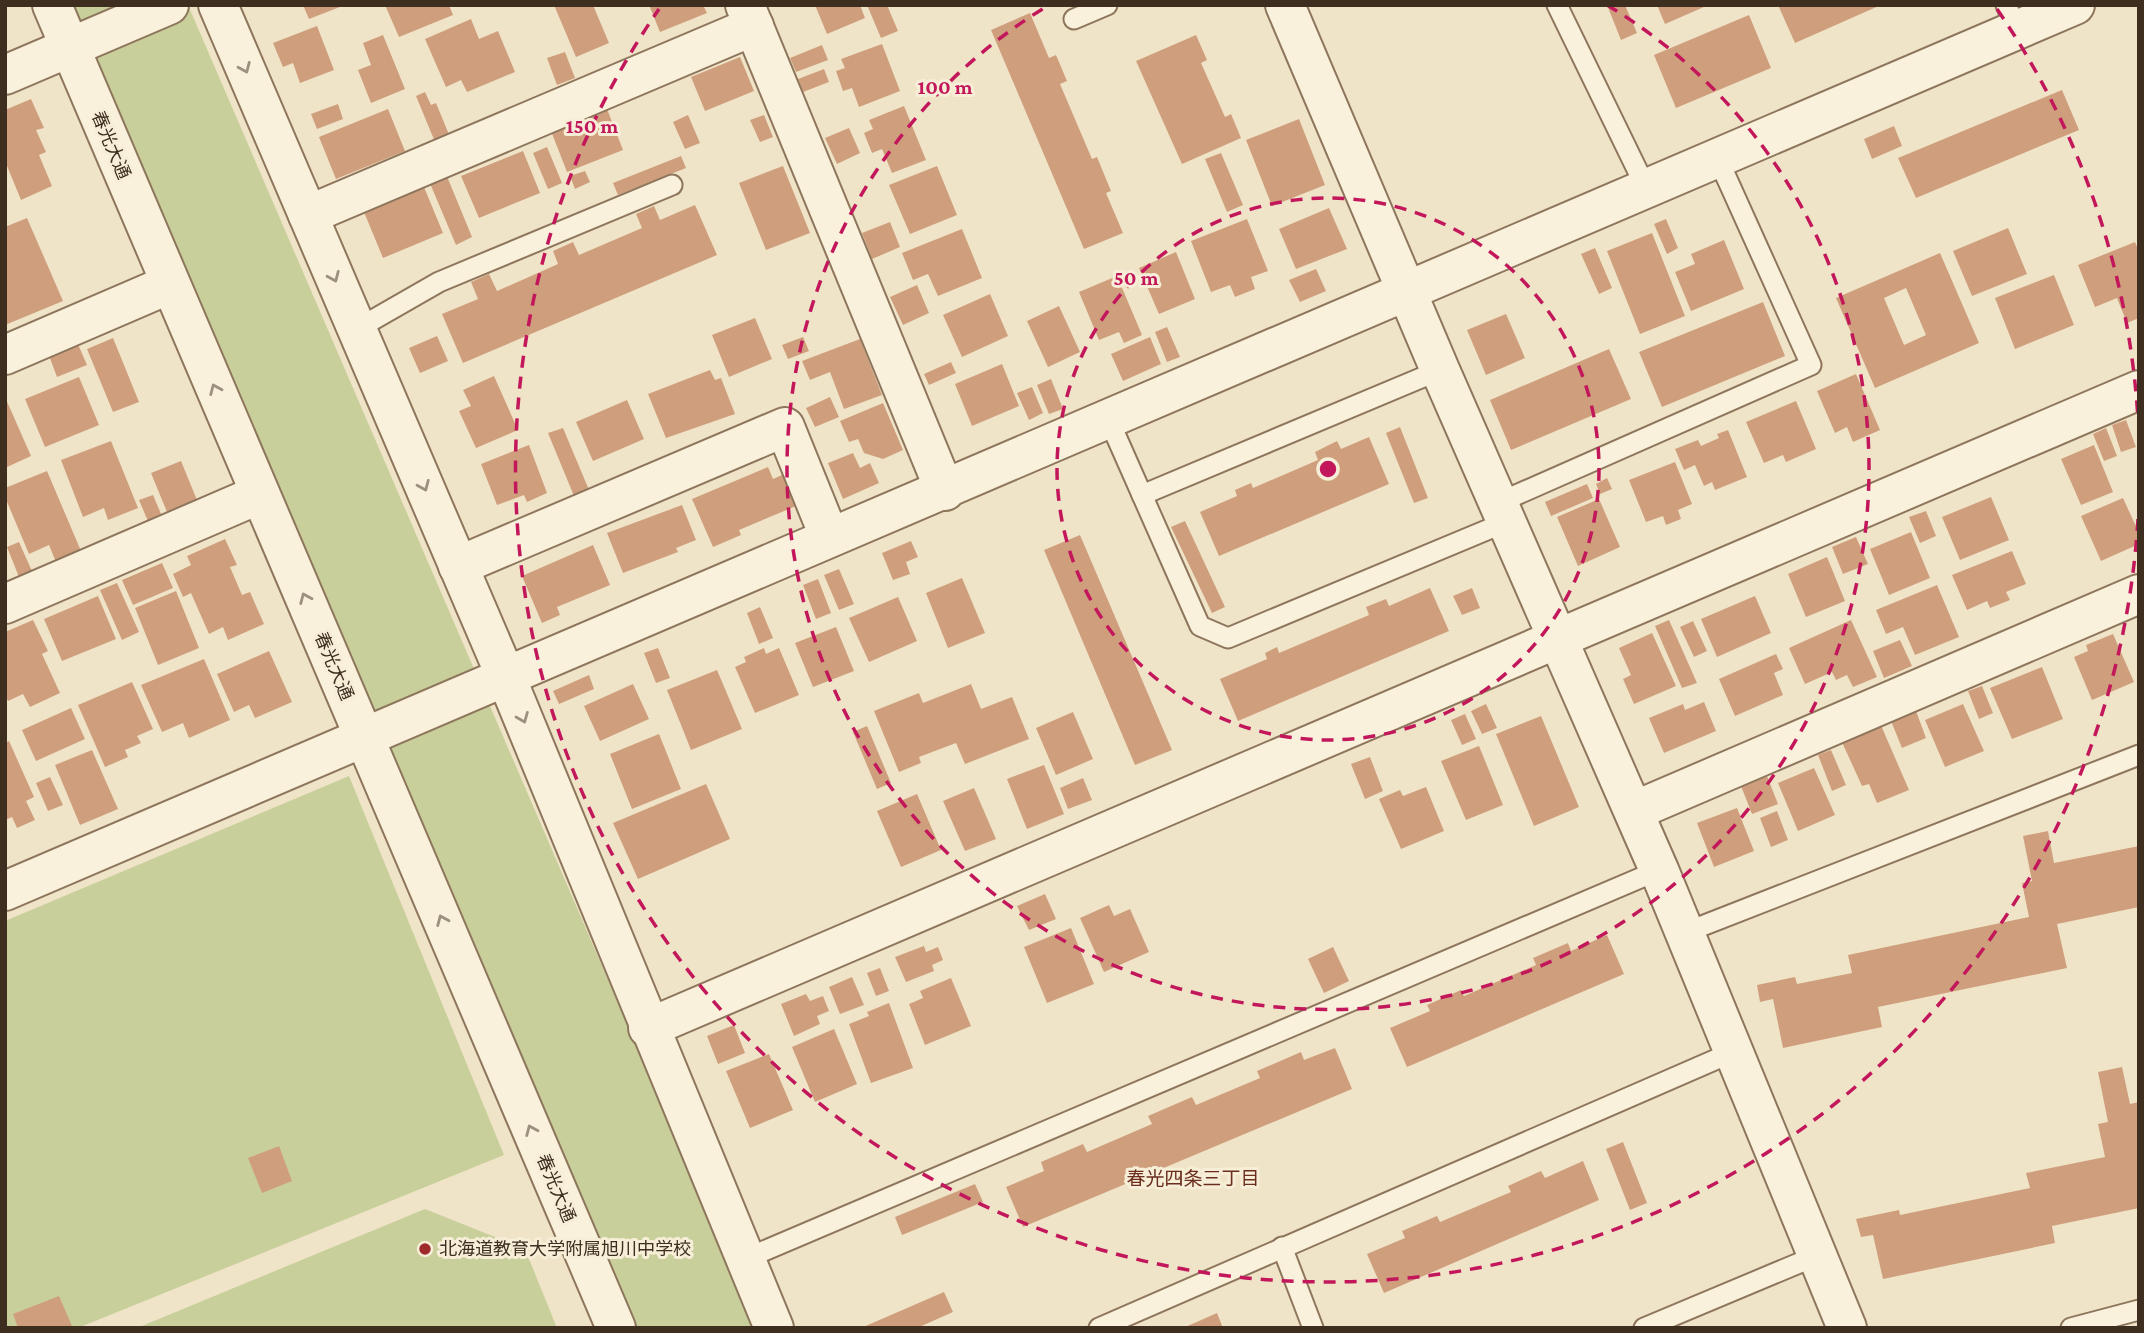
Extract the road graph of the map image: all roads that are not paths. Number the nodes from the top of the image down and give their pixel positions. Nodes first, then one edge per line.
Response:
1 (52, 5) edge
2 (169, 5) edge
3 (218, 5) edge
4 (1107, 5) edge
5 (1285, 5) edge
6 (1558, 5) edge
7 (2075, 5) edge
8 (749, 16) edge
9 (2012, 17) edge
10 (1074, 19) dead end
11 (71, 48) junction
12 (5, 75) edge
13 (1718, 159) junction
14 (672, 185) dead end
15 (1647, 190) junction
16 (308, 215) junction
17 (170, 284) junction
18 (1407, 294) junction
19 (356, 328) junction
20 (5, 355) edge
21 (1440, 370) junction
22 (2139, 390) edge
23 (1108, 418) junction
24 (946, 491) junction
25 (260, 494) junction
26 (1142, 495) junction
27 (1502, 512) junction
28 (829, 536) junction
29 (458, 566) junction
30 (2139, 594) edge
31 (5, 604) edge
32 (1557, 641) junction
33 (506, 677) junction
34 (365, 738) junction
35 (2139, 755) edge
36 (1634, 811) junction
37 (1659, 870) junction
38 (5, 891) edge
39 (1684, 933) junction
40 (648, 1028) junction
41 (1733, 1052) junction
42 (1282, 1247) junction
43 (1816, 1255) junction
44 (746, 1259) junction
45 (2139, 1310) edge
46 (615, 1328) edge
47 (774, 1328) edge
48 (1099, 1328) edge
49 (1313, 1328) edge
50 (1644, 1328) edge
51 (1847, 1328) edge
52 (2071, 1328) edge

1 - 11 street, 春光大通
2 - 11 street
3 -> 16 street
4 - 10 lane
5 - 18 street
6 - 15 lane
7 - 9 street
8 - 16 street
8 - 24 street
9 - 13 street
11 - 12 street
11 - 17 street, 春光大通
13 - 15 street
13 - 27 lane
14 - 19 lane
15 - 18 street
16 -> 19 street
17 - 20 street
25 -> 17 street, 春光大通
18 - 21 street
18 - 23 street
19 -> 29 street
21 - 26 lane
21 - 27 street
22 - 32 street
23 - 24 street
23 - 26 lane
24 - 28 street
25 - 31 street
34 -> 25 street, 春光大通
26 - 27 lane
27 - 32 street
28 - 29 street
28 - 33 street
29 - 33 street
30 - 36 street
32 - 36 street
32 - 40 street
33 - 34 street
33 -> 40 street
34 - 38 street
46 -> 34 street, 春光大通
35 - 39 lane
36 - 37 street
37 - 39 street
37 - 44 lane
39 - 41 street
40 - 44 street
41 - 42 lane
41 - 43 street
42 - 48 lane
42 - 49 lane
43 - 50 lane
43 - 51 street
44 - 47 street
45 - 52 lane

